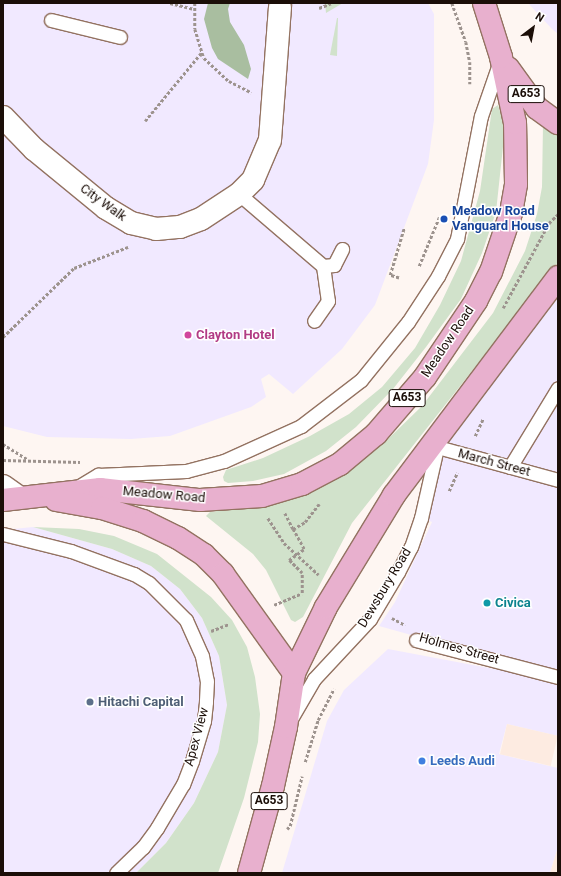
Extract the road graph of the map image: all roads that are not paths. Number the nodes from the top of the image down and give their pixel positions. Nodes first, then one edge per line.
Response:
1 (484, 3) edge
2 (280, 5) edge
3 (51, 20) dead end
4 (120, 37) dead end
5 (501, 58) junction
6 (3, 117) edge
7 (558, 123) edge
8 (239, 194) junction
9 (342, 249) dead end
10 (323, 266) junction
11 (558, 276) edge
12 (314, 321) dead end
13 (558, 388) edge
14 (436, 440) junction
15 (510, 467) junction
16 (558, 480) edge
17 (71, 491) junction
18 (8, 494) edge
19 (43, 497) junction
20 (3, 534) edge
21 (416, 640) road end
22 (294, 673) junction
23 (558, 677) edge
24 (286, 727) junction
25 (116, 873) edge
26 (248, 873) edge

1 - 5 main road, A653
2 - 8 street, City Walk
3 - 4 lane
5 - 7 main road, A653
5 - 17 lane
5 - 17 main road, Meadow Road / A653
6 - 8 street, City Walk
8 - 10 lane
9 - 10 lane
10 - 12 lane
11 - 14 main road, Dewsbury Road / A653
13 - 15 lane
14 - 15 lane, March Street
14 - 22 main road, Dewsbury Road / A653
14 - 24 lane, Dewsbury Road
15 - 16 lane, March Street
17 - 19 main road, Meadow Road / A653
18 - 19 main road, A653
19 - 22 main road, A653
20 - 25 lane, Apex View
21 - 23 lane, Holmes Street
22 - 24 main road, Dewsbury Road / A653
24 - 26 main road, Dewsbury Road / A653

